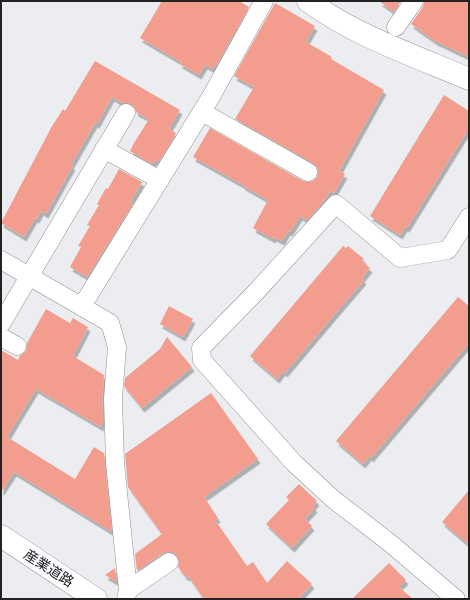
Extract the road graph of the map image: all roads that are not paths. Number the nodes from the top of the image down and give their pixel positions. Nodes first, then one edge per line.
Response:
1 (264, 1) edge
2 (308, 1) edge
3 (414, 1) edge
4 (396, 27) dead end
5 (469, 79) edge
6 (202, 112) junction
7 (126, 113) dead end
8 (104, 149) junction
9 (308, 172) dead end
10 (160, 180) junction
11 (469, 218) edge
12 (1, 260) edge
13 (29, 276) junction
14 (82, 306) junction
15 (1, 324) edge
16 (1, 337) edge
17 (17, 346) dead end
18 (1, 536) edge
19 (169, 562) dead end
20 (127, 595) edge
21 (96, 599) edge
22 (456, 599) edge

1 - 6 street
2 - 5 street
3 - 4 street
6 - 9 street
6 - 10 street
7 - 8 street
8 - 10 street
8 - 13 street
10 - 14 street
11 - 22 street
12 - 13 street
13 - 14 street
13 - 15 street
14 - 20 street
16 - 17 street
18 - 21 street, 産業道路
19 - 20 street

